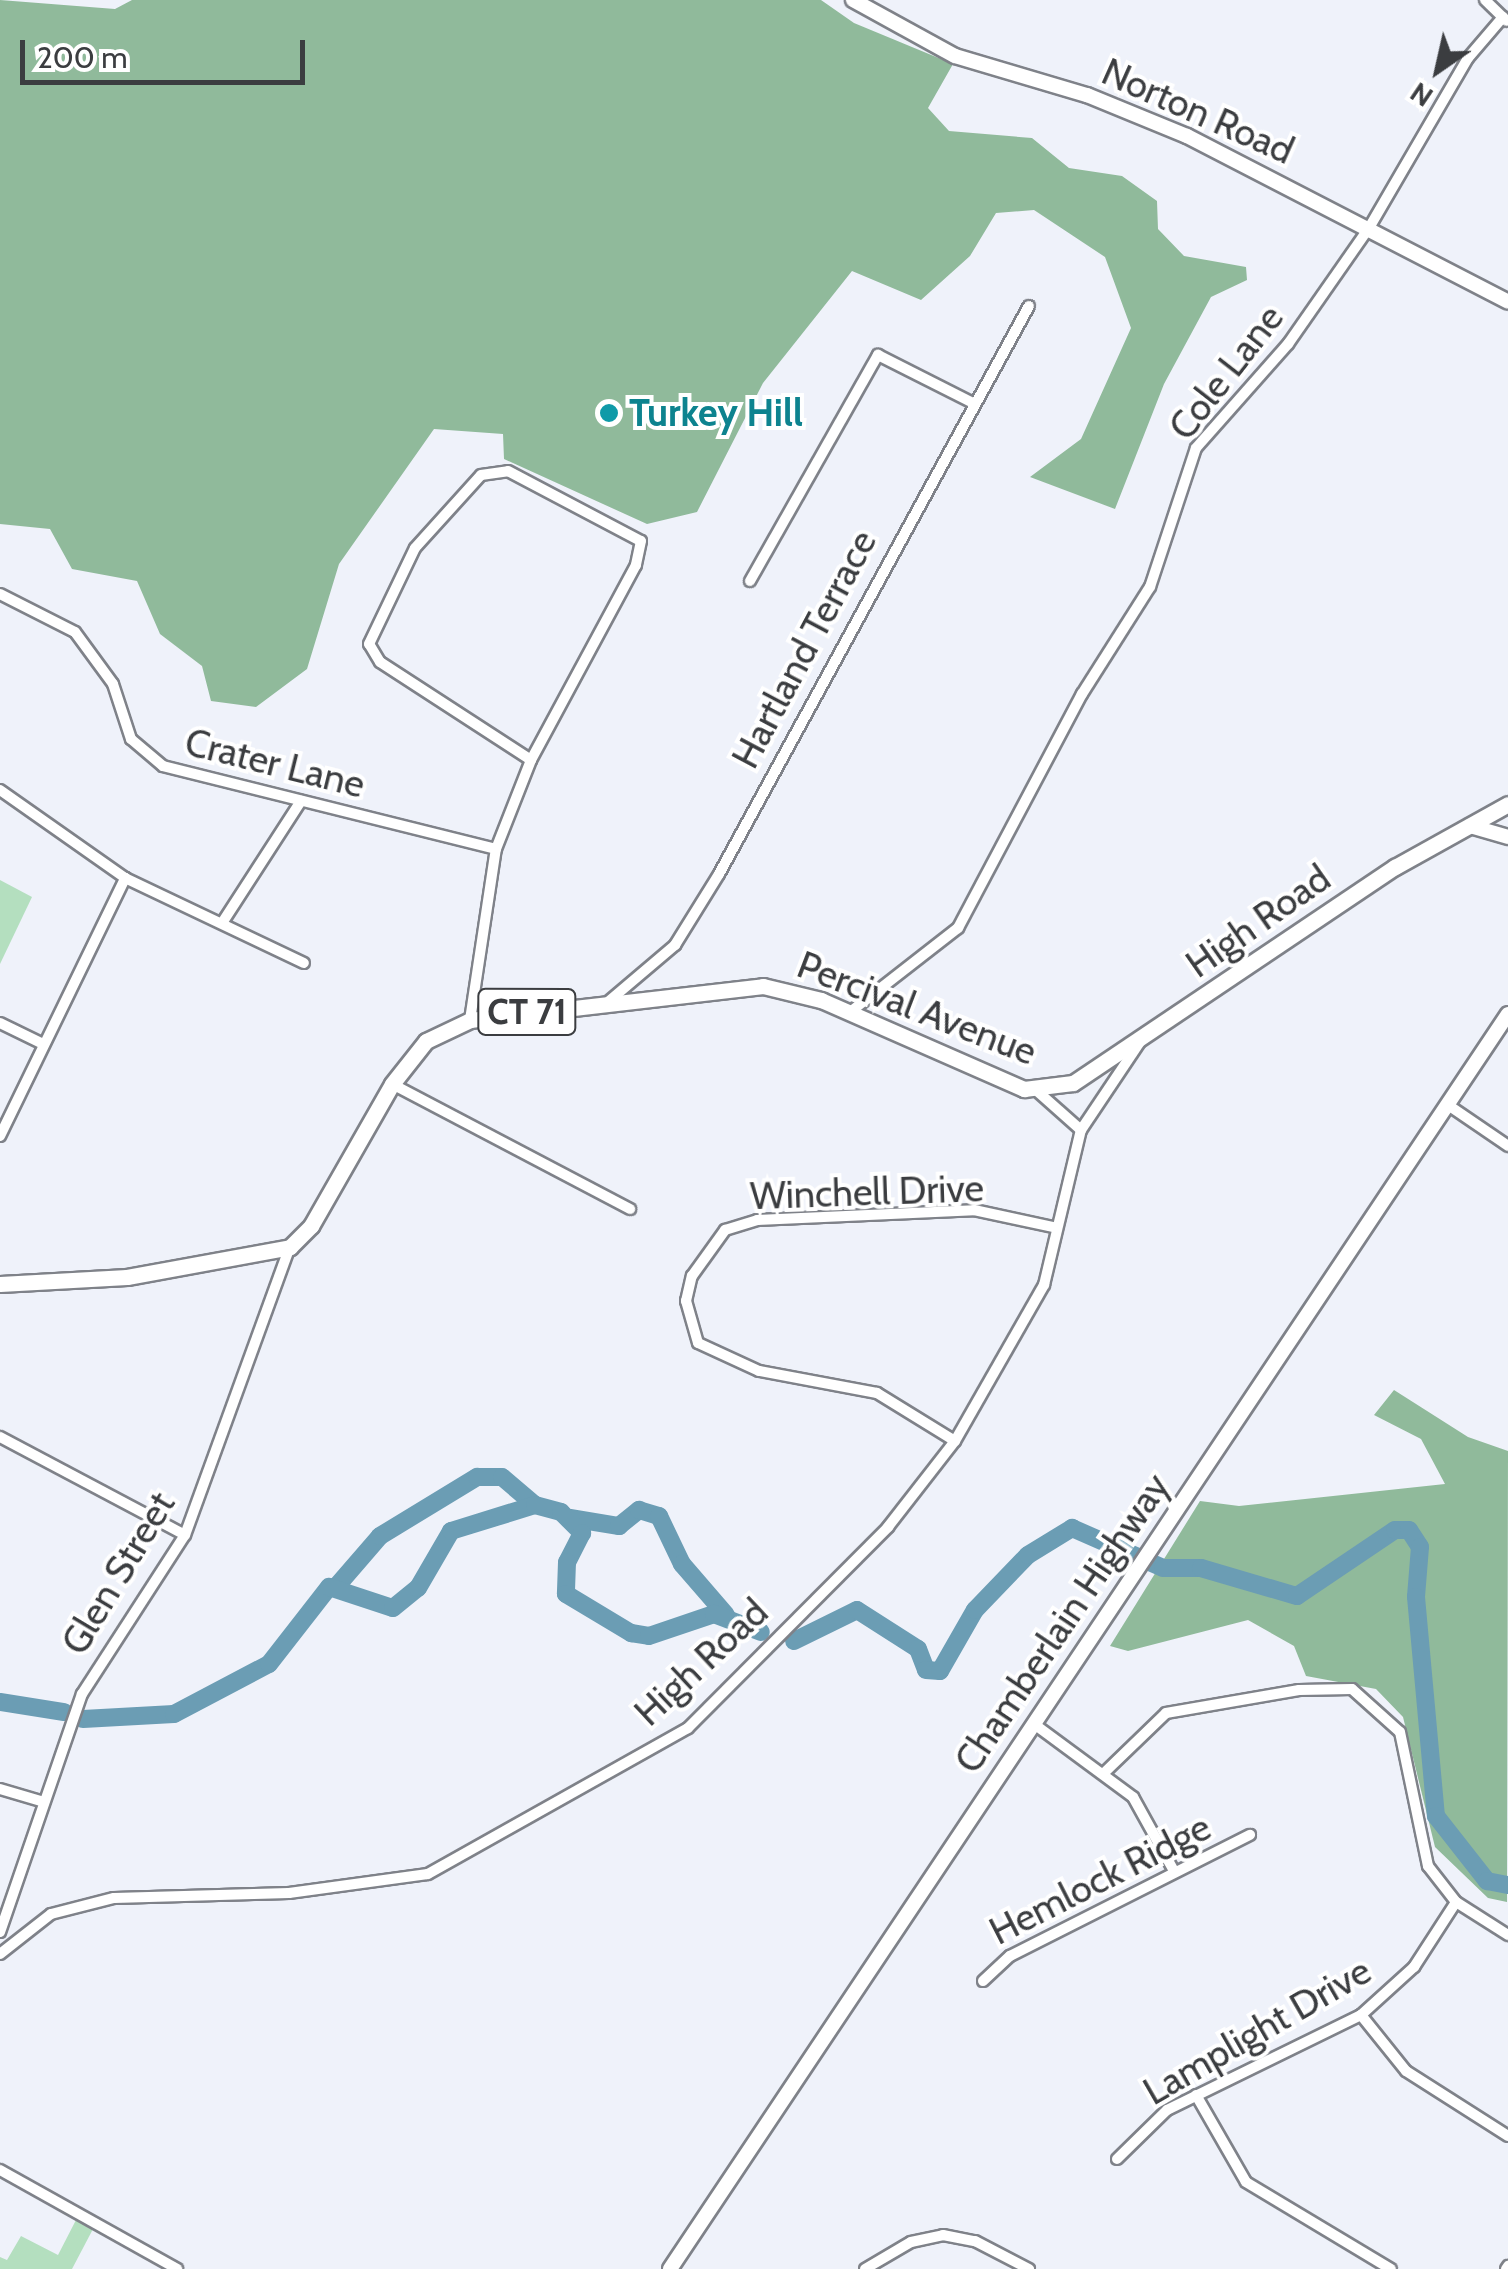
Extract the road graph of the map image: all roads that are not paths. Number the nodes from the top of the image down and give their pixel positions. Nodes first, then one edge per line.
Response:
1 (853, 0) edge
2 (1485, 0) edge
3 (1506, 19) edge
4 (1370, 228) junction
5 (1508, 302) edge
6 (1030, 306) dead end
7 (970, 402) junction
8 (750, 582) dead end
9 (0, 594) edge
10 (531, 760) junction
11 (0, 790) edge
12 (301, 801) junction
13 (1508, 804) edge
14 (1470, 826) junction
15 (1508, 837) edge
16 (496, 849) junction
17 (125, 878) junction
18 (224, 920) junction
19 (304, 963) dead end
20 (609, 1000) junction
21 (850, 1012) junction
22 (1508, 1014) edge
23 (470, 1020) junction
24 (0, 1023) edge
25 (1140, 1042) junction
26 (43, 1044) junction
27 (392, 1084) junction
28 (1036, 1090) junction
29 (1448, 1105) junction
30 (1081, 1130) junction
31 (0, 1136) edge
32 (1508, 1146) edge
33 (630, 1209) dead end
34 (1057, 1228) junction
35 (290, 1246) junction
36 (0, 1284) edge
37 (0, 1437) edge
38 (956, 1441) junction
39 (186, 1536) junction
40 (1034, 1724) junction
41 (1106, 1771) junction
42 (0, 1789) edge
43 (44, 1802) junction
44 (1250, 1835) dead end
45 (1174, 1871) junction
46 (1456, 1902) junction
47 (0, 1932) edge
48 (1508, 1935) edge
49 (0, 1954) edge
50 (983, 1981) dead end
51 (1362, 2015) junction
52 (1196, 2096) junction
53 (1508, 2136) edge
54 (1117, 2159) dead end
55 (0, 2170) edge
56 (177, 2269) edge
57 (670, 2269) edge
58 (865, 2269) edge
59 (1029, 2269) edge
60 (1391, 2269) edge

1 - 4 main road, Norton Road
2 - 3 street
3 - 4 street, Cole Lane
4 - 5 main road, Norton Road
4 - 21 street, Cole Lane
6 - 7 street, Hartland Terrace
7 - 8 street
7 - 20 street, Hartland Terrace
9 - 12 street, Crater Lane
10 - 10 street
10 - 16 street
11 - 17 street
12 - 16 street, Crater Lane
12 - 18 street
13 - 14 main road, High Road
14 - 15 main road
14 - 25 main road, High Road
16 - 23 street
17 - 18 street
17 - 26 street
18 - 19 street
20 - 21 main road, Percival Avenue / CT 71
20 - 23 main road, Percival Avenue / CT 71
21 - 28 main road, Percival Avenue / CT 71
22 - 29 main road, Chamberlain Highway
23 - 27 main road, Percival Avenue / CT 71
24 - 26 street
25 - 28 main road, Percival Avenue
25 - 30 street, High Road
26 - 31 street
27 - 33 street
27 - 35 main road, Percival Avenue / CT 71
28 - 30 street
29 - 32 street
29 - 40 main road, Chamberlain Highway
30 - 34 street, High Road
34 - 38 street, High Road
34 - 38 street, Winchell Drive
35 - 36 main road
35 - 39 street, Glen Street
37 - 39 street
38 - 49 street, High Road
39 - 43 street, Glen Street
40 - 41 street
40 - 57 main road, Chamberlain Highway
41 - 45 street
41 - 46 street
42 - 43 street
43 - 47 street, Glen Street
44 - 45 street, Hemlock Ridge
45 - 50 street, Hemlock Ridge
46 - 48 street
46 - 51 street, Lamplight Drive
51 - 52 street, Lamplight Drive
51 - 53 street
52 - 54 street, Lamplight Drive
52 - 60 street
55 - 56 street
58 - 59 street

